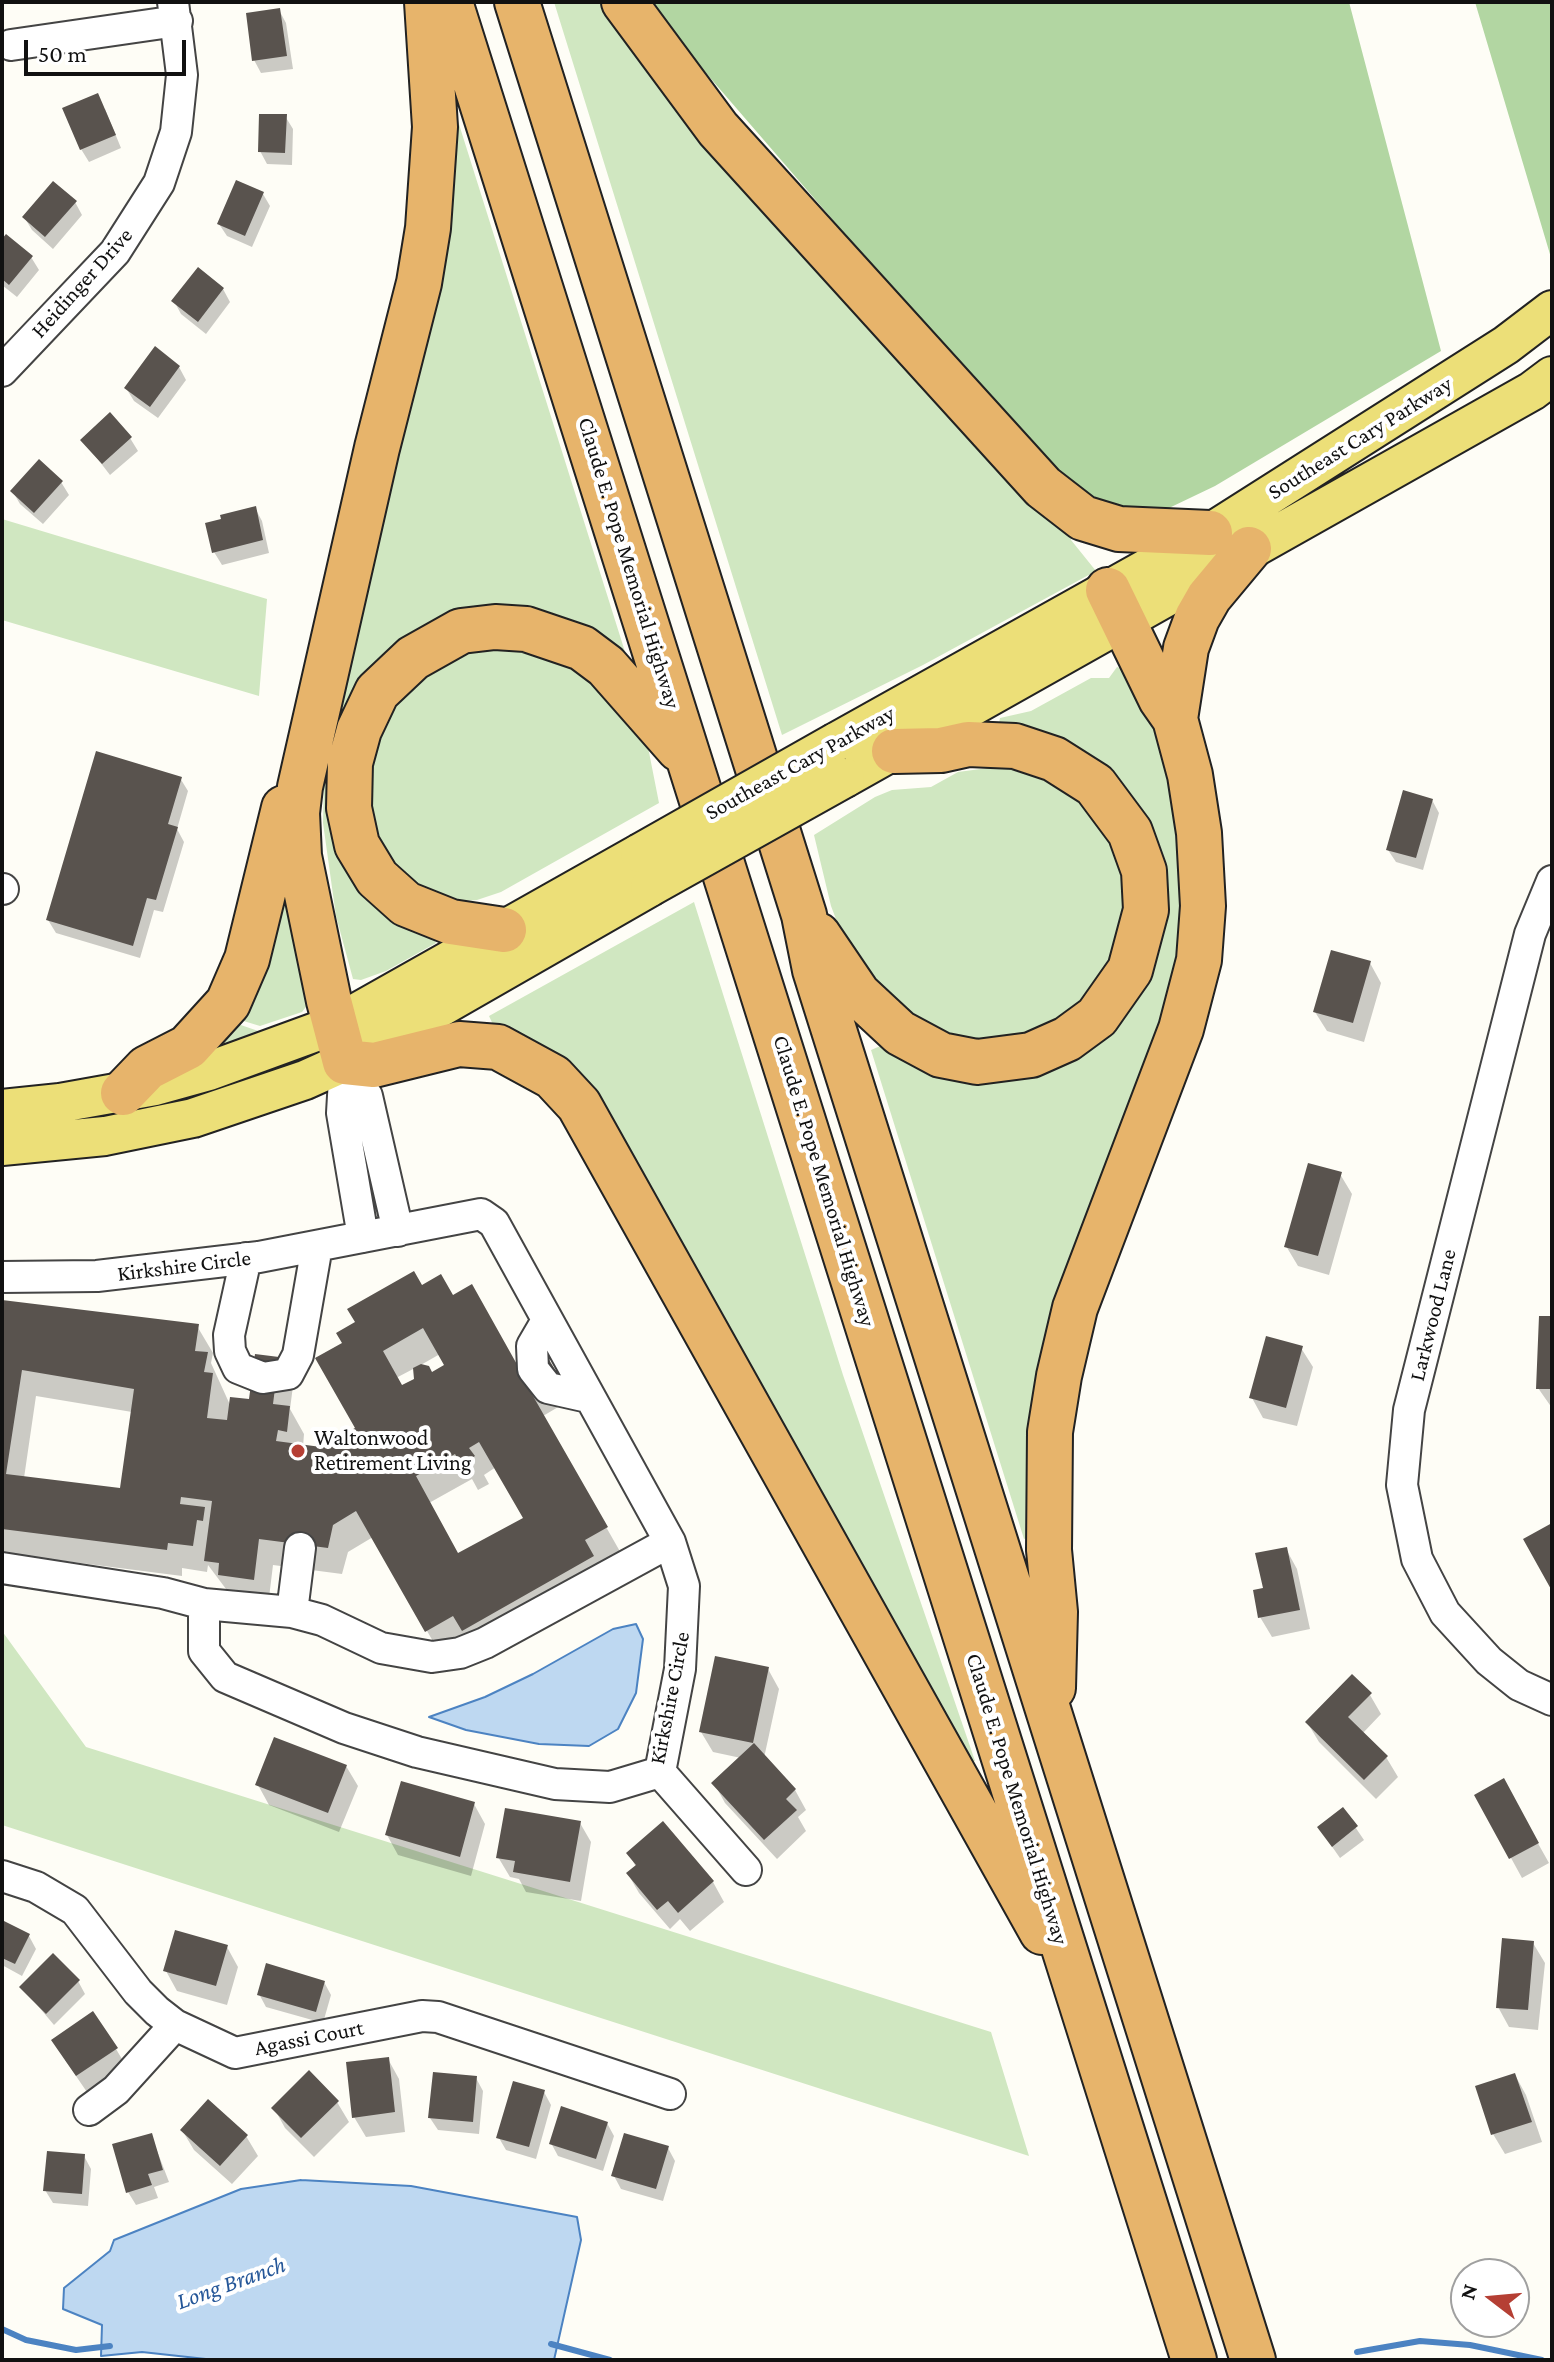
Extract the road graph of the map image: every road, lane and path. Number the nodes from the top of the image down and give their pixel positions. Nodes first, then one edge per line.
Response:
1 (427, 2) edge
2 (450, 2) edge
3 (517, 2) edge
4 (624, 2) edge
5 (175, 11) edge
6 (11, 45) dead end
7 (1552, 310) edge
8 (2, 371) edge
9 (1552, 376) edge
10 (1229, 541) junction
11 (1116, 605) junction
12 (1175, 719) junction
13 (894, 751) junction
14 (841, 760) junction
15 (693, 764) junction
16 (300, 787) junction
17 (645, 870) junction
18 (1552, 881) edge
19 (804, 915) junction
20 (504, 930) junction
21 (340, 1044) junction
22 (123, 1093) junction
23 (2, 1109) edge
24 (2, 1146) edge
25 (398, 1231) junction
26 (363, 1237) junction
27 (317, 1246) junction
28 (246, 1258) junction
29 (2, 1277) edge
30 (670, 1542) junction
31 (300, 1548) dead end
32 (2, 1568) edge
33 (204, 1604) junction
34 (292, 1612) junction
35 (1552, 1700) edge
36 (1052, 1721) junction
37 (660, 1772) junction
38 (746, 1870) dead end
39 (2, 1876) edge
40 (1077, 1989) junction
41 (175, 2025) junction
42 (670, 2094) dead end
43 (89, 2110) dead end
44 (1194, 2360) edge
45 (1253, 2360) edge

1 - 16 highway
2 - 15 highway, Claude E. Pope Memorial Highway
3 - 19 highway
4 - 10 highway
5 - 6 street
5 - 8 street, Heidinger Drive
7 - 10 main road, Southeast Cary Parkway
9 - 10 main road, Southeast Cary Parkway
10 - 11 main road, Southeast Cary Parkway
10 - 12 highway
11 - 12 highway
11 - 13 main road, Southeast Cary Parkway
11 - 14 main road, Southeast Cary Parkway
12 - 36 highway
13 - 14 main road, Southeast Cary Parkway
13 - 19 highway
14 - 17 main road, Southeast Cary Parkway, bridge
15 - 20 highway
15 - 40 highway, Claude E. Pope Memorial Highway
16 - 21 highway
16 - 22 highway
17 - 20 main road, Southeast Cary Parkway
17 - 21 main road, Southeast Cary Parkway
18 - 35 street, Larkwood Lane
19 - 36 highway
20 - 21 main road, Southeast Cary Parkway
21 - 22 main road, Southeast Cary Parkway
21 - 24 main road, Southeast Cary Parkway
21 - 25 street
21 - 26 street
21 - 40 highway
22 - 23 main road, Southeast Cary Parkway
25 - 26 street, Kirkshire Circle
25 - 30 street, Kirkshire Circle
26 - 27 street, Kirkshire Circle
27 - 28 street, Kirkshire Circle
27 - 28 street
28 - 29 street, Kirkshire Circle
30 - 34 street
30 - 37 street, Kirkshire Circle
31 - 34 street
32 - 33 street
33 - 34 street
33 - 37 street, Kirkshire Circle
36 - 45 highway
37 - 38 street
39 - 41 street, Agassi Court
40 - 44 highway, Claude E. Pope Memorial Highway
41 - 42 street, Agassi Court
41 - 43 street

